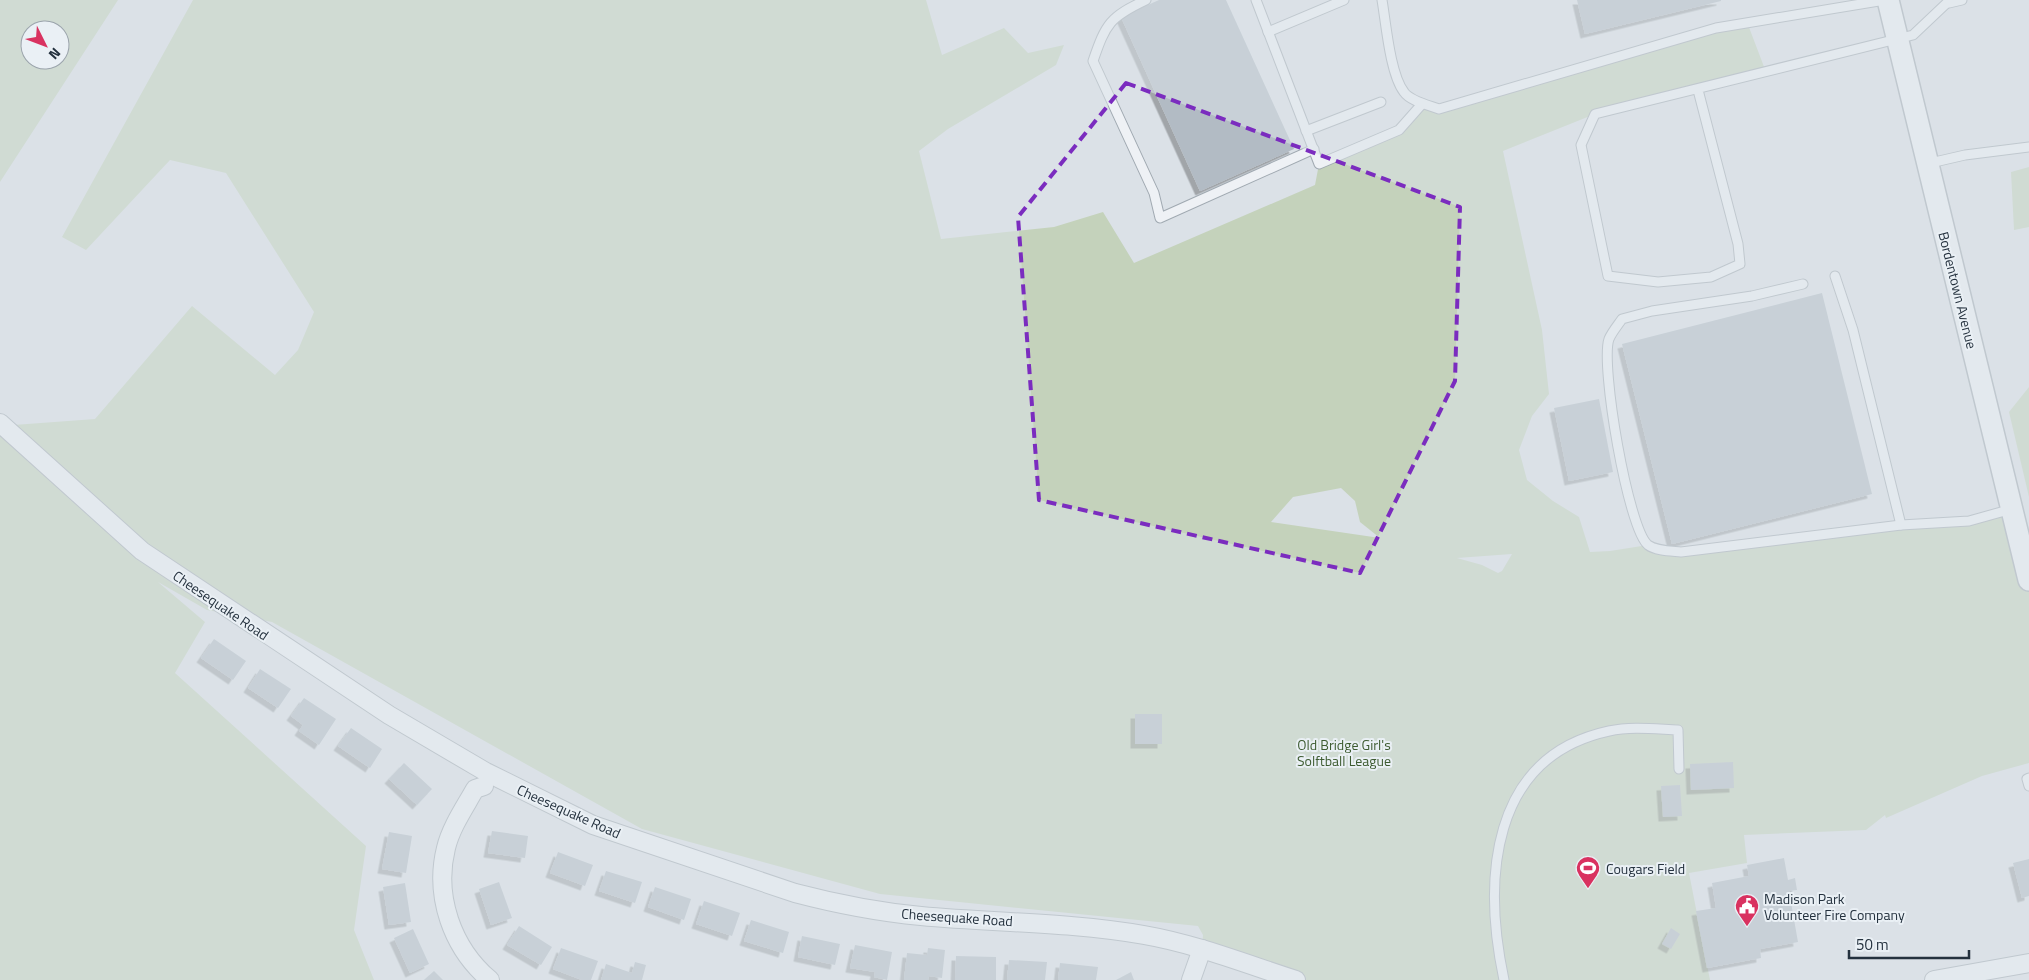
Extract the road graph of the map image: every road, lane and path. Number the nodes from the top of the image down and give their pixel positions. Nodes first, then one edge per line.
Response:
1 (1146, 0) edge
2 (1256, 0) edge
3 (1344, 0) edge
4 (1382, 0) edge
5 (1886, 0) edge
6 (1962, 0) edge
7 (1950, 2) edge
8 (1268, 32) junction
9 (1898, 37) junction
10 (1698, 90) junction
11 (1381, 102) dead end
12 (1422, 104) junction
13 (1306, 131) junction
14 (2029, 148) edge
15 (1314, 149) junction
16 (1926, 164) junction
17 (1835, 276) dead end
18 (1802, 284) dead end
19 (0, 422) edge
20 (2012, 509) junction
21 (1901, 525) junction
22 (2029, 580) edge
23 (1679, 769) dead end
24 (2029, 778) edge
25 (484, 786) dead end
26 (2029, 786) edge
27 (1202, 949) junction
28 (2029, 963) edge
29 (490, 980) edge
30 (1191, 980) edge
31 (1296, 980) edge
32 (1504, 980) edge
33 (1934, 980) edge

1 - 15 lane
2 - 8 lane
3 - 8 lane
4 - 12 lane
5 - 9 street, Bordentown Avenue
5 - 12 lane
6 - 7 lane
7 - 9 lane
8 - 13 lane
9 - 10 lane
9 - 16 street, Bordentown Avenue
10 - 10 lane
11 - 13 lane
12 - 15 lane
13 - 15 lane
14 - 16 lane
16 - 20 street, Bordentown Avenue
17 - 21 lane
18 - 21 lane
19 - 27 street, Cheesequake Road
20 - 21 lane
20 - 22 street, Bordentown Avenue
23 - 32 lane
24 - 26 lane
25 - 29 street
27 - 30 street
27 - 31 street, Cheesequake Road
28 - 33 street

